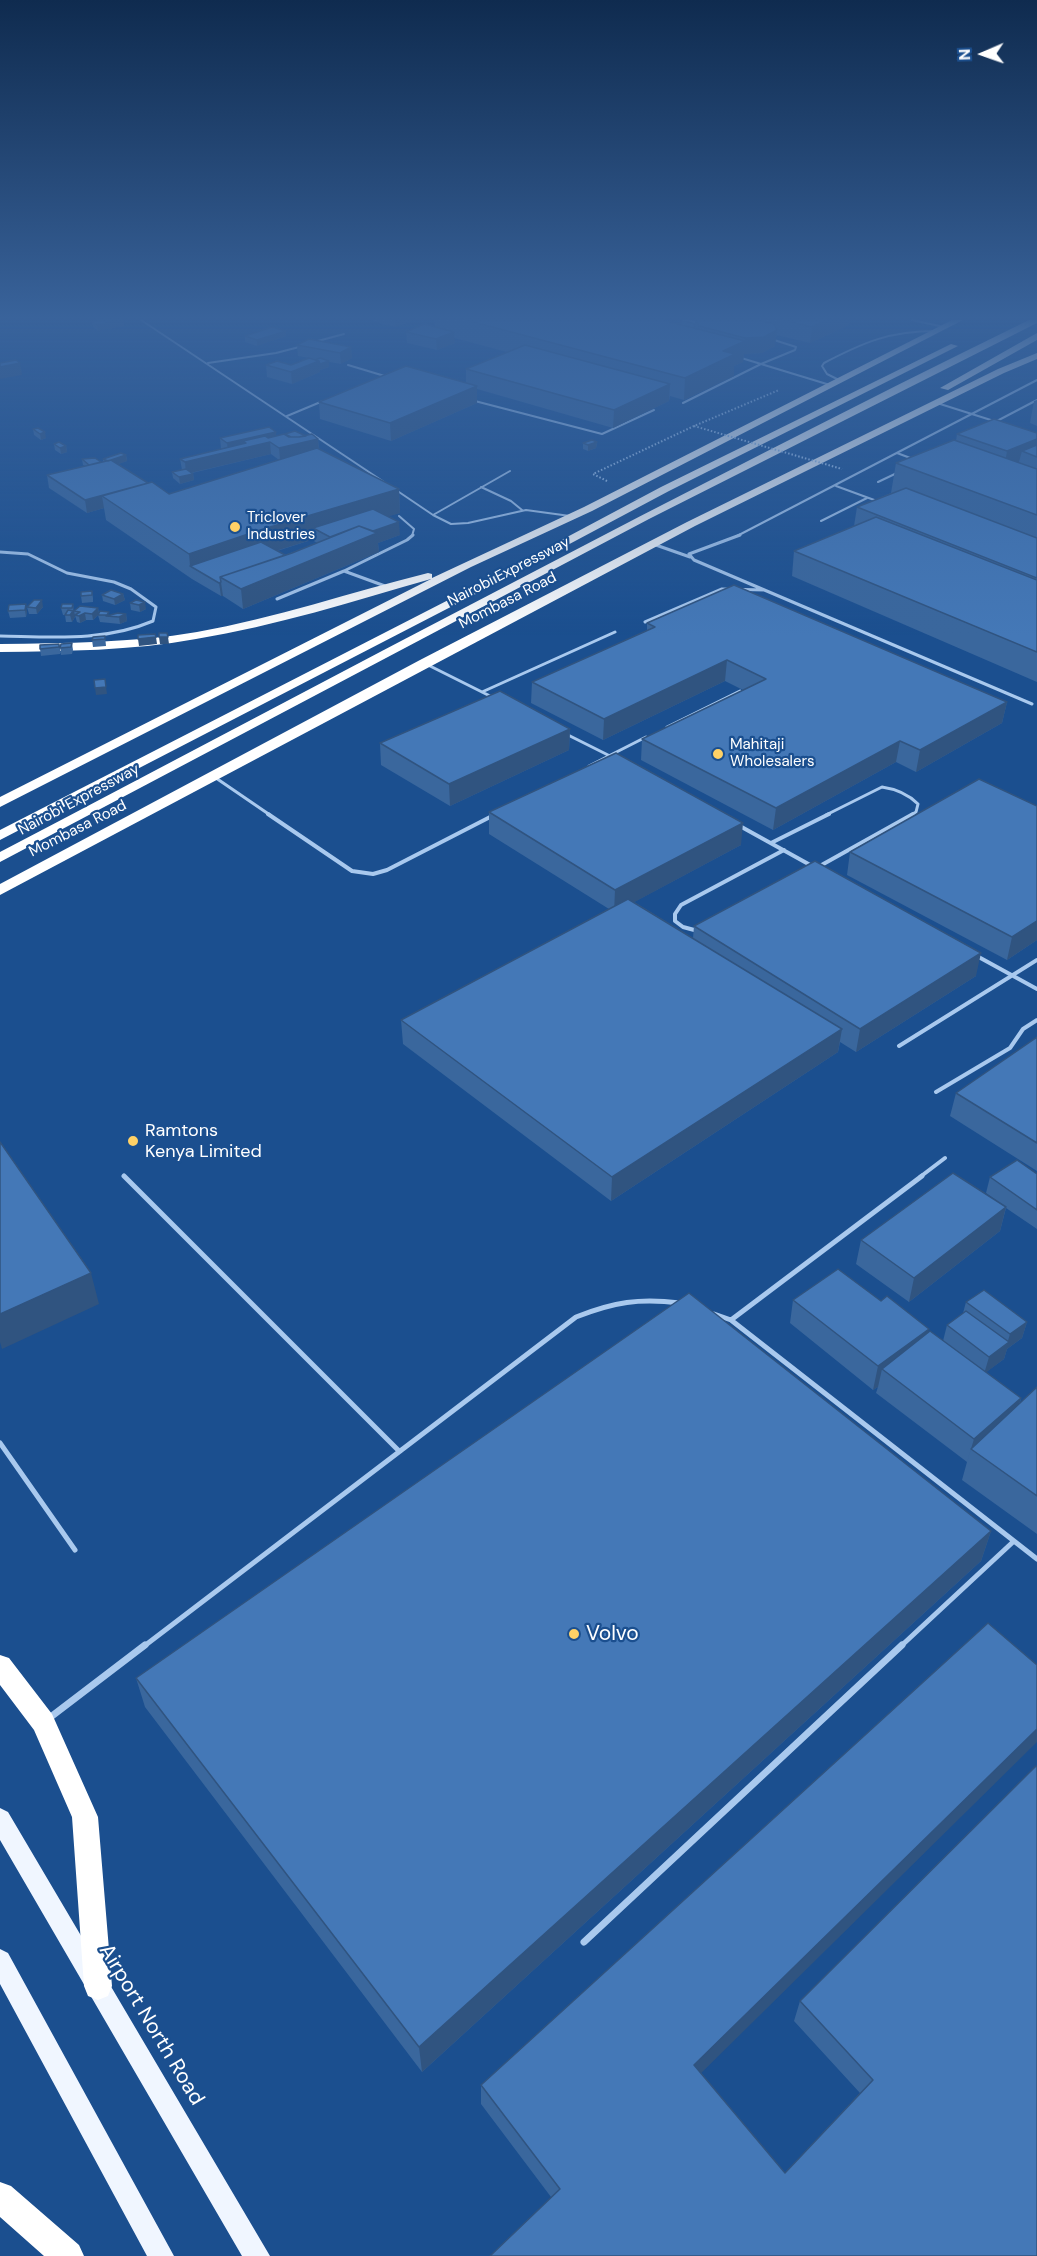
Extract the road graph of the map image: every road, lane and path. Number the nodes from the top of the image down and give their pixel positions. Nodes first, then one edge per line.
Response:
1 (301, 425) edge
2 (569, 425) edge
3 (621, 425) edge
4 (752, 425) edge
5 (791, 425) edge
6 (826, 425) edge
7 (890, 425) edge
8 (892, 425) edge
9 (949, 425) edge
10 (694, 426) joint
11 (886, 428) junction
12 (897, 453) junction
13 (921, 462) edge
14 (842, 470) dead end
15 (510, 471) dead end
16 (899, 472) dead end
17 (878, 482) dead end
18 (836, 486) junction
19 (481, 487) junction
20 (624, 490) junction
21 (867, 498) junction
22 (878, 502) edge
23 (522, 510) junction
24 (433, 515) junction
25 (399, 516) dead end
26 (573, 516) junction
27 (821, 521) dead end
28 (653, 544) junction
29 (0, 552) edge
30 (690, 557) junction
31 (466, 566) junction
32 (344, 571) junction
33 (387, 587) junction
34 (765, 590) junction
35 (277, 599) dead end
36 (645, 622) edge
37 (615, 632) dead end
38 (0, 636) edge
39 (0, 648) edge
40 (424, 663) junction
41 (740, 691) edge
42 (482, 692) junction
43 (492, 697) junction
44 (482, 702) edge
45 (503, 702) edge
46 (1032, 704) dead end
47 (556, 729) edge
48 (659, 731) edge
49 (649, 736) edge
50 (609, 756) junction
51 (619, 761) edge
52 (579, 771) edge
53 (213, 776) junction
54 (0, 803) edge
55 (498, 812) edge
56 (730, 821) edge
57 (0, 836) edge
58 (771, 843) junction
59 (784, 850) junction
60 (0, 858) edge
61 (816, 868) junction
62 (807, 874) edge
63 (826, 874) edge
64 (0, 890) edge
65 (707, 930) edge
66 (971, 953) edge
67 (1037, 960) edge
68 (1012, 976) junction
69 (1037, 989) edge
70 (1037, 1020) edge
71 (899, 1046) dead end
72 (936, 1092) dead end
73 (945, 1158) dead end
74 (124, 1176) dead end
75 (683, 1303) edge
76 (702, 1310) edge
77 (731, 1320) junction
78 (0, 1443) edge
79 (399, 1451) junction
80 (1014, 1541) junction
81 (75, 1550) dead end
82 (1037, 1559) edge
83 (0, 1666) edge
84 (43, 1722) junction
85 (0, 1819) edge
86 (584, 1942) dead end
87 (0, 1961) edge
88 (98, 1986) junction
89 (0, 2197) edge
90 (68, 2256) edge
91 (161, 2256) edge
92 (257, 2256) edge

1 - 24 lane
2 - 3 lane
4 - 20 highway
5 - 57 highway, Nairobi Expressway
6 - 60 highway, Nairobi Expressway
7 - 11 highway
8 - 11 highway, Mombasa Road
9 - 12 lane
10 - 14 path, bridge
10 - 20 path
11 - 28 highway, Mombasa Road
12 - 13 lane
12 - 18 lane
15 - 19 lane
16 - 17 lane
18 - 21 lane
18 - 30 lane
19 - 23 lane
19 - 24 lane
20 - 26 highway
21 - 22 lane
21 - 27 lane
23 - 24 lane
23 - 26 lane
25 - 32 lane
26 - 31 highway
28 - 30 lane
28 - 40 highway, Mombasa Road
29 - 38 lane
30 - 34 lane
31 - 33 highway
31 - 54 highway
32 - 33 lane
32 - 35 lane
33 - 39 highway
34 - 36 lane
34 - 46 lane
37 - 42 lane
40 - 42 lane
40 - 53 highway, Mombasa Road
41 - 48 lane
42 - 43 lane
43 - 44 lane
43 - 45 lane
47 - 50 lane
49 - 50 lane
50 - 51 lane
50 - 52 lane
53 - 55 lane
53 - 64 highway, Mombasa Road
56 - 58 lane
58 - 59 lane
58 - 61 lane
59 - 61 lane
59 - 65 lane
61 - 62 lane
61 - 63 lane
66 - 68 lane
67 - 68 lane
68 - 69 lane
68 - 71 lane
70 - 72 lane
73 - 77 lane
74 - 79 lane
75 - 79 lane
76 - 77 lane
77 - 80 lane
78 - 81 lane
79 - 84 lane
80 - 82 lane
80 - 86 lane
83 - 84 highway
84 - 88 highway
85 - 88 main road, Airport North Road
87 - 91 main road
88 - 92 main road, Airport North Road
89 - 90 highway

